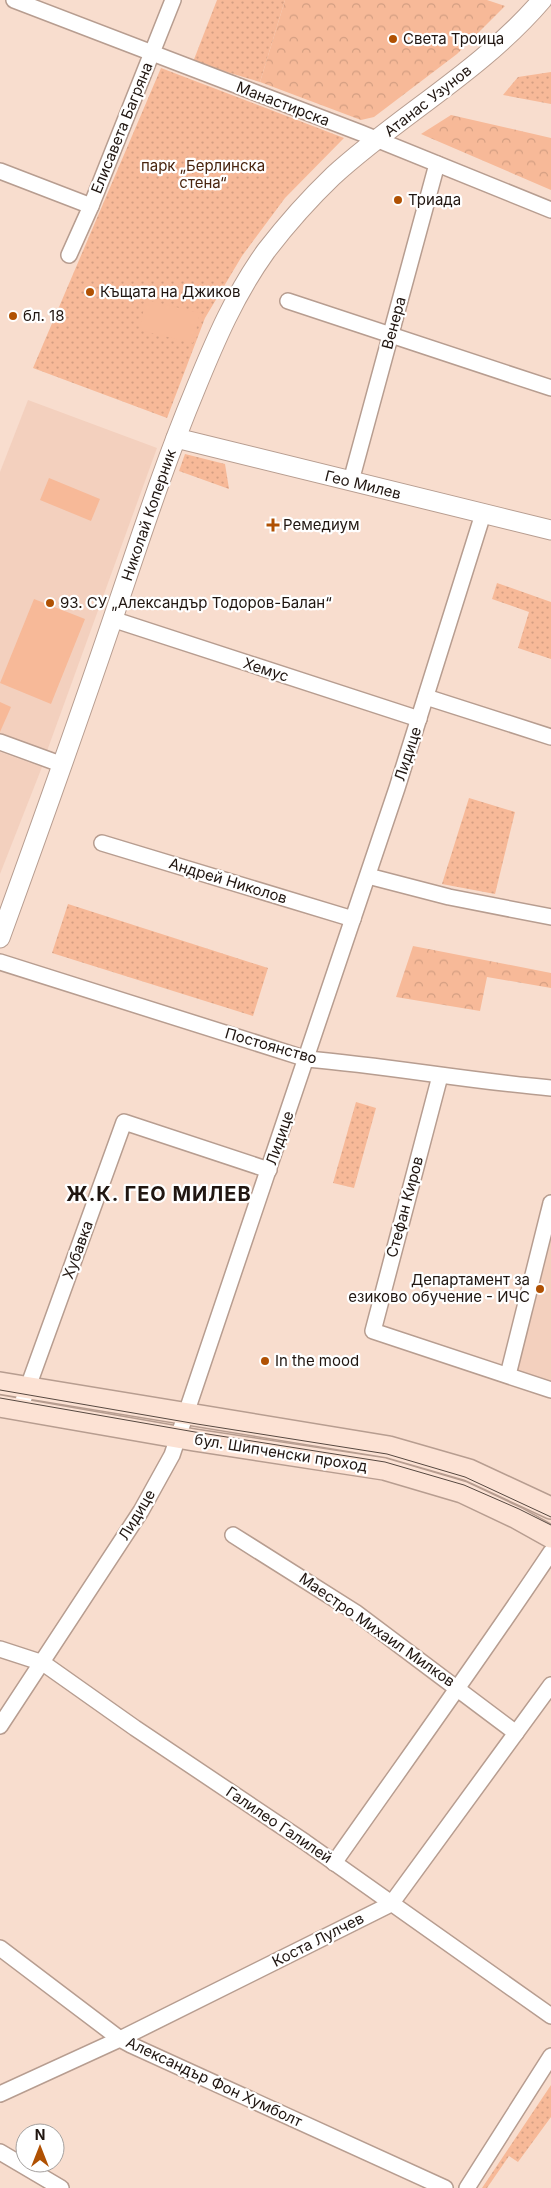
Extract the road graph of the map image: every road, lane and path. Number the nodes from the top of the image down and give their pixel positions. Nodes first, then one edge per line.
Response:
1 (14, 0) edge
2 (173, 0) edge
3 (542, 0) edge
4 (152, 54) junction
5 (378, 139) junction
6 (437, 164) junction
7 (0, 171) edge
8 (91, 206) junction
9 (551, 210) edge
10 (69, 254) dead end
11 (288, 301) dead end
12 (391, 335) junction
13 (551, 388) edge
14 (176, 438) junction
15 (351, 481) junction
16 (483, 514) junction
17 (551, 530) edge
18 (112, 619) junction
19 (426, 698) junction
20 (419, 719) junction
21 (551, 737) edge
22 (0, 742) edge
23 (63, 764) junction
24 (102, 843) dead end
25 (368, 876) junction
26 (551, 917) edge
27 (353, 920) junction
28 (0, 938) edge
29 (0, 962) edge
30 (307, 1060) junction
31 (440, 1076) junction
32 (551, 1088) edge
33 (269, 1170) junction
34 (551, 1203) edge
35 (508, 1375) junction
36 (0, 1383) edge
37 (28, 1388) junction
38 (551, 1390) edge
39 (10, 1407) edge
40 (186, 1414) junction
41 (178, 1438) junction
42 (551, 1508) edge
43 (233, 1535) dead end
44 (551, 1537) edge
45 (551, 1552) edge
46 (0, 1649) edge
47 (43, 1663) junction
48 (551, 1685) edge
49 (459, 1688) junction
50 (0, 1726) edge
51 (516, 1733) junction
52 (334, 1863) junction
53 (391, 1904) junction
54 (0, 1948) edge
55 (551, 2016) edge
56 (120, 2039) junction
57 (551, 2056) edge
58 (0, 2094) edge
59 (0, 2152) edge
60 (61, 2188) edge
61 (445, 2188) edge
62 (467, 2188) edge

1 - 4 street, Манастирска
2 - 4 street, Елисавета Багряна
3 - 5 street, Атанас Узунов
4 - 5 street, Манастирска
4 - 8 street, Елисавета Багряна
5 - 6 street, Манастирска
5 - 14 street, Николай Коперник
6 - 9 street, Манастирска
6 - 12 street, Венера
7 - 8 street
8 - 10 street, Елисавета Багряна
11 - 12 street
12 - 13 street
12 - 15 street, Венера
14 - 15 street, Гео Милев
14 - 18 street, Николай Коперник
15 - 16 street, Гео Милев
16 - 17 street, Гео Милев
16 - 19 street, Лидице
18 - 20 street, Хемус
18 - 23 street, Николай Коперник
19 - 20 street, Лидице
19 - 21 street
20 - 25 street, Лидице
22 - 23 street
23 - 28 street, Николай Коперник
24 - 27 street, Андрей Николов
25 - 26 street
25 - 27 street, Лидице
27 - 30 street, Лидице
29 - 30 street, Постоянство
30 - 31 street, Постоянство
30 - 33 street, Лидице
31 - 32 street, Постоянство
31 - 35 street, Стефан Киров
33 - 37 street, Хубавка
33 - 40 street, Лидице
34 - 35 street
35 - 38 street, Стефан Киров
36 - 37 main road, бул. Шипченски проход
37 - 39 street, Хубавка
37 - 40 main road, бул. Шипченски проход
39 - 41 main road, бул. Шипченски проход
40 - 41 street, Лидице
40 - 42 main road, бул. Шипченски проход
41 - 44 main road, бул. Шипченски проход
41 - 47 street, Лидице
43 - 49 street, Маестро Михаил Милков
45 - 49 street
46 - 47 street, Галилео Галилей
47 - 50 street, Лидице
47 - 52 street, Галилео Галилей
48 - 51 street, Коста Лулчев
49 - 51 street, Маестро Михаил Милков
49 - 52 street
51 - 53 street, Коста Лулчев
52 - 53 street, Галилео Галилей
53 - 55 street, Галилео Галилей
53 - 56 street, Коста Лулчев
54 - 56 street, Александър Фон Хумболт
56 - 58 street, Коста Лулчев
56 - 61 street, Александър Фон Хумболт
57 - 62 street
59 - 60 street

